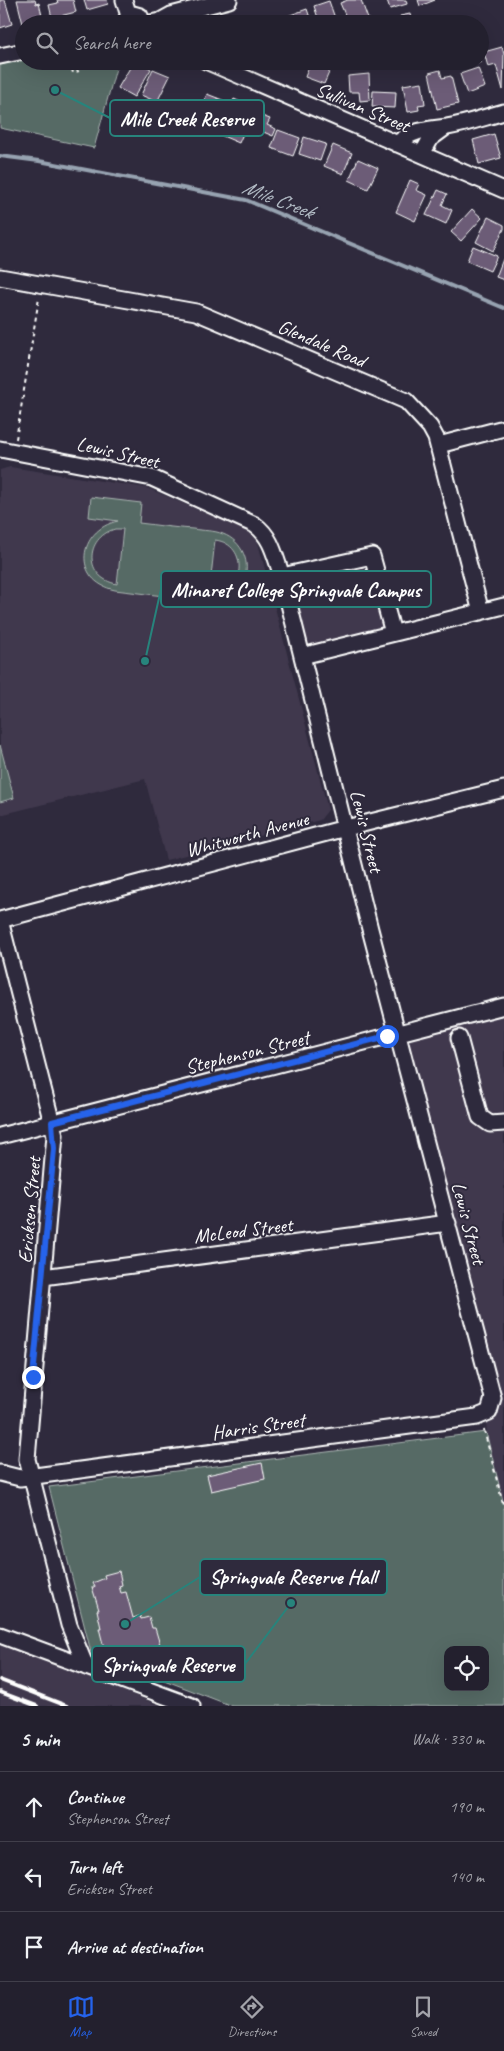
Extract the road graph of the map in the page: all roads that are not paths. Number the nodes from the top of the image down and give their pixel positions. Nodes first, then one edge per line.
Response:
1 (124, 0) edge
2 (229, 0) edge
3 (132, 15) edge
4 (182, 15) edge
5 (15, 53) edge
6 (0, 56) edge
7 (227, 70) edge
8 (504, 112) edge
9 (448, 127) junction
10 (397, 144) junction
11 (422, 154) junction
12 (504, 190) edge
13 (0, 277) edge
14 (504, 428) edge
15 (439, 445) junction
16 (0, 449) edge
17 (282, 576) junction
18 (504, 606) edge
19 (481, 612) junction
20 (393, 633) junction
21 (302, 656) junction
22 (504, 789) edge
23 (346, 828) junction
24 (0, 920) edge
25 (504, 1006) edge
26 (399, 1033) junction
27 (459, 1038) dead end
28 (52, 1122) junction
29 (504, 1123) edge
30 (0, 1136) edge
31 (448, 1224) junction
32 (43, 1277) junction
33 (489, 1412) joint
34 (0, 1473) edge
35 (31, 1477) junction
36 (69, 1625) junction
37 (0, 1635) edge
38 (67, 1660) junction
39 (86, 1667) junction
40 (192, 1706) edge

1 - 3 street
2 - 4 street
5 - 6 street
7 - 10 street, Sullivan Street
8 - 9 street
9 - 10 street
9 - 11 street
10 - 11 street, Sullivan Street
11 - 12 street, Sullivan Street
13 - 15 street, Glendale Road
14 - 15 street
15 - 19 street, Glendale Road
16 - 17 street, Lewis Street
17 - 20 street
17 - 21 street, Lewis Street
18 - 19 street
19 - 20 street
20 - 21 street
21 - 23 street, Lewis Street
22 - 23 street, Whitworth Avenue
23 - 24 street, Whitworth Avenue
23 - 26 street, Lewis Street
24 - 28 street, Ericksen Street
25 - 26 street, Stephenson Street
26 - 28 street, Stephenson Street
26 - 31 street, Lewis Street
27 - 29 street
28 - 30 street, Stephenson Street
28 - 32 street, Ericksen Street
31 - 32 street, McLeod Street
31 - 33 street, Lewis Street
32 - 35 street, Ericksen Street
33 - 35 street, Harris Street
34 - 35 street, Harris Street
35 - 36 street, Ericksen Street
36 - 38 street, Ericksen Street
36 - 39 street, Ericksen Street
37 - 38 street
38 - 39 street
39 - 40 street

